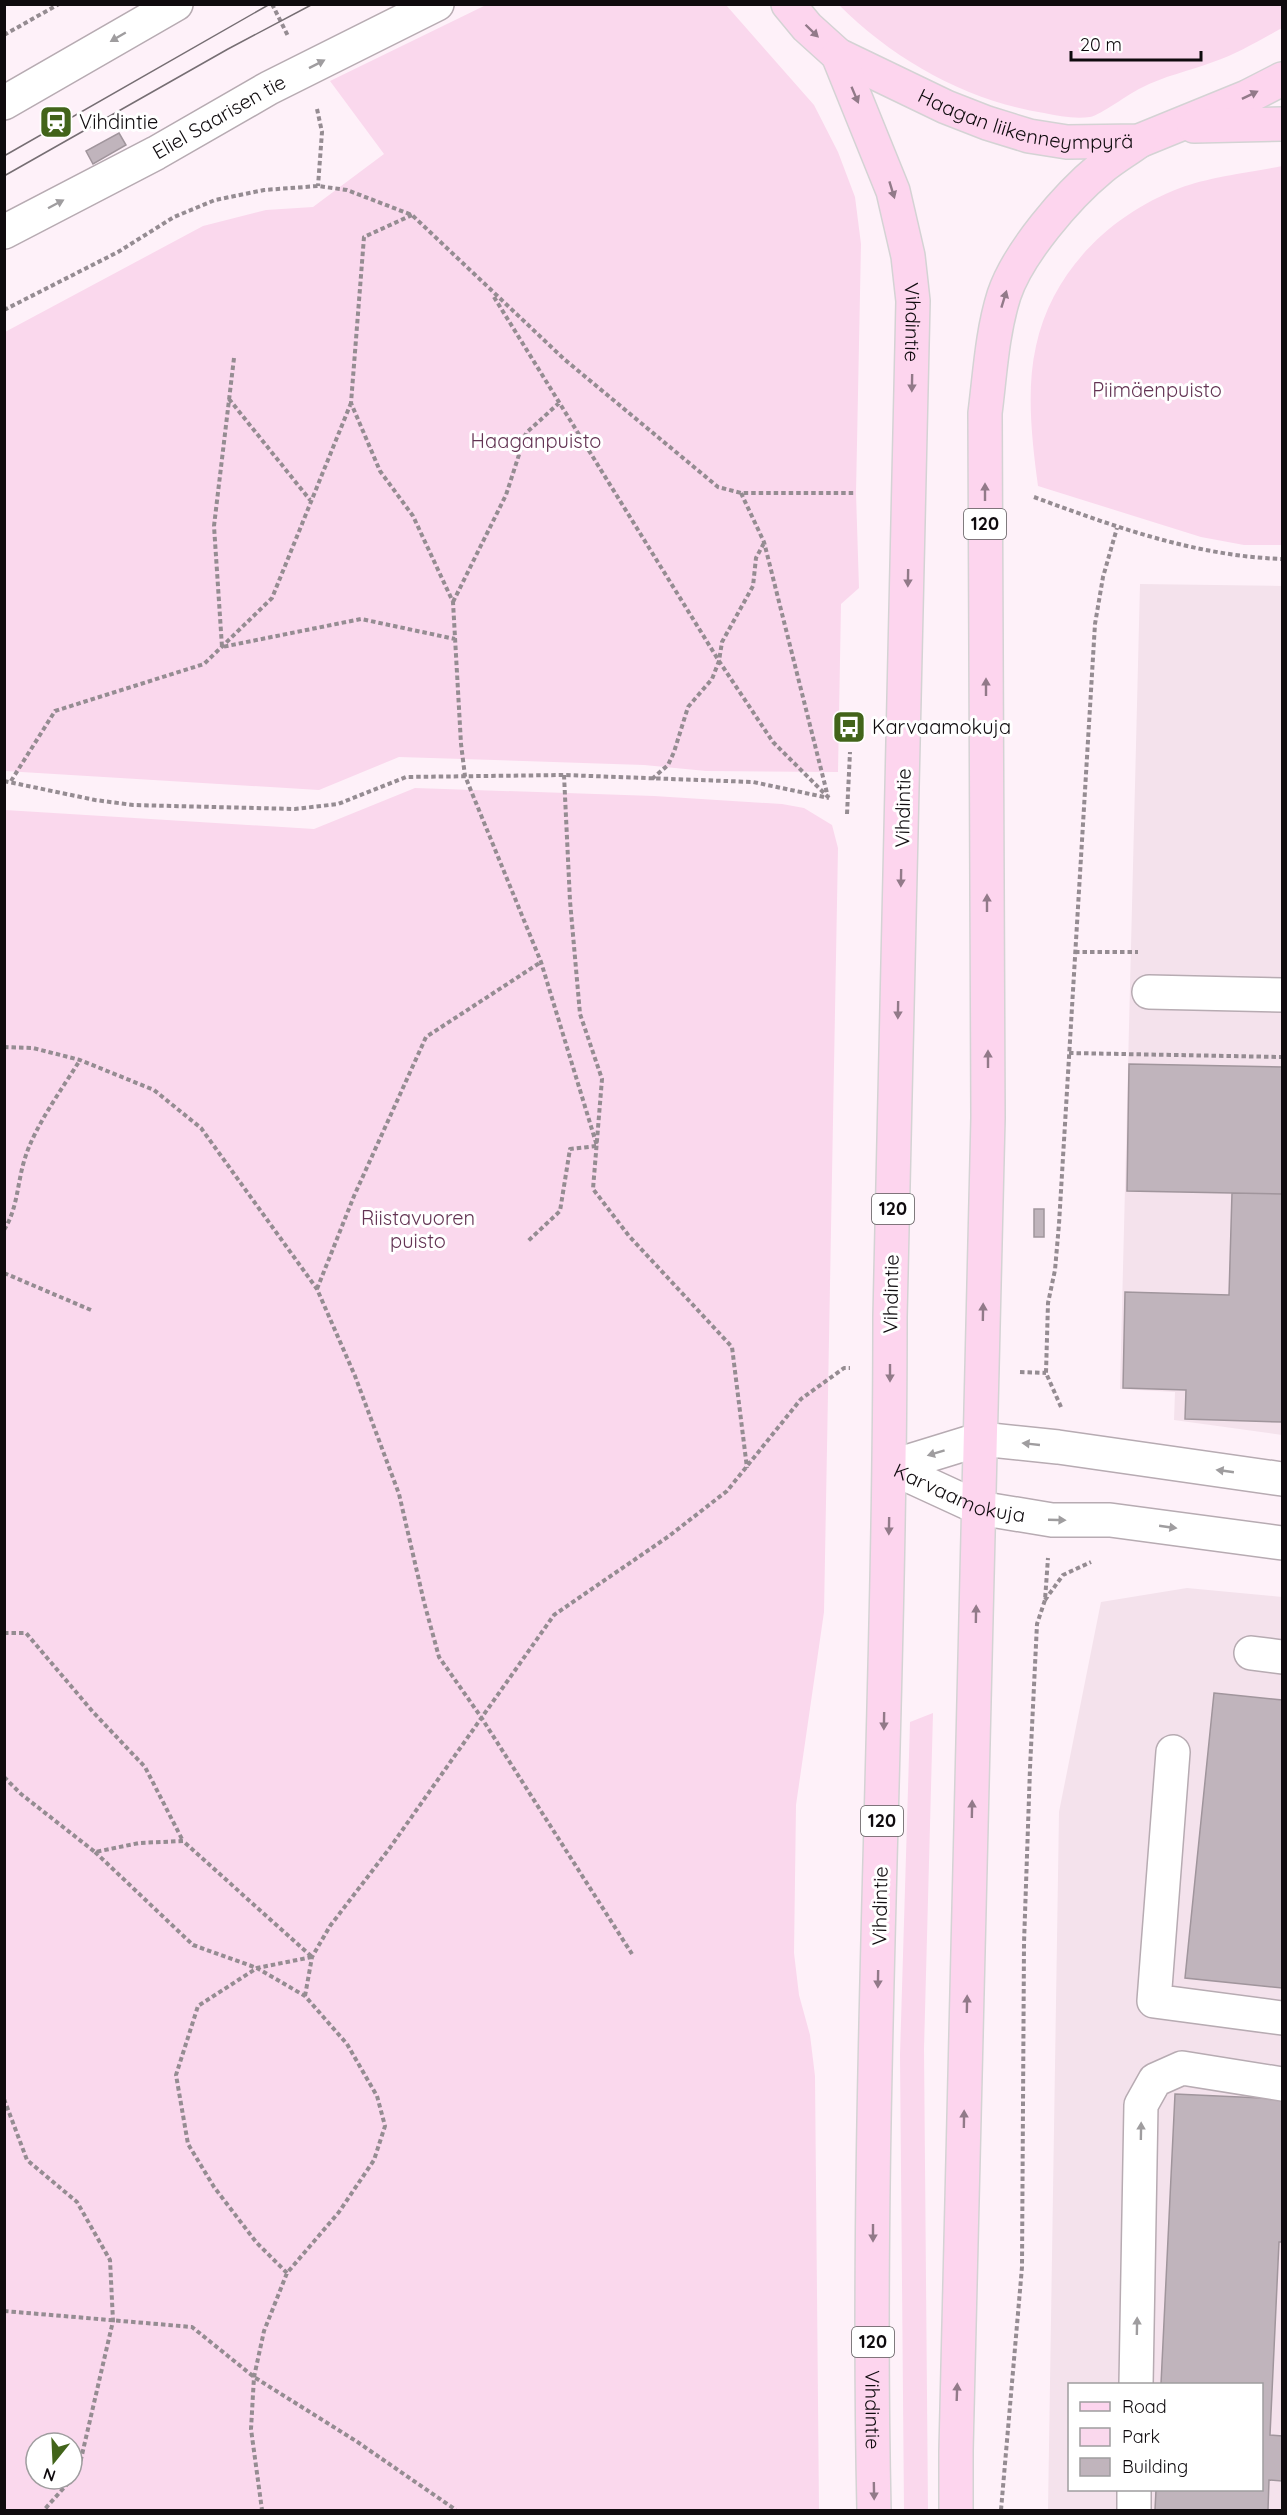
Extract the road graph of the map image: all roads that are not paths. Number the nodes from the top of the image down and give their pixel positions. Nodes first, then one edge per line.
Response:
1 (176, 4) edge
2 (788, 4) edge
3 (415, 7) edge
4 (838, 55) junction
5 (1282, 79) edge
6 (4, 103) edge
7 (1282, 124) edge
8 (1177, 126) junction
9 (1139, 141) junction
10 (4, 232) edge
11 (1149, 992) dead end
12 (1282, 995) edge
13 (981, 1439) junction
14 (890, 1467) junction
15 (1282, 1479) edge
16 (979, 1508) junction
17 (1282, 1543) edge
18 (1173, 1752) dead end
19 (1282, 2018) edge
20 (1282, 2084) edge
21 (1136, 2383) edge
22 (1134, 2491) edge
23 (874, 2511) edge
24 (956, 2511) edge
25 (1134, 2511) edge

1 -> 6 street
2 -> 4 main road, Haagan liikenneympyrä
10 -> 3 street, Eliel Saarisen tie
4 - 9 main road, Haagan liikenneympyrä
4 -> 14 main road, Vihdintie / 120
8 -> 5 main road, Haagan liikenneympyrä
7 - 8 main road
8 - 9 main road, Haagan liikenneympyrä
13 -> 9 main road, 120
11 - 12 street
13 -> 14 street, Karvaamokuja
15 -> 13 street, Karvaamokuja
13 - 16 main road, 120
14 - 16 street, Karvaamokuja
14 -> 23 main road, Vihdintie / 120
16 -> 17 street, Karvaamokuja
24 -> 16 main road, 120
18 - 19 street
21 -> 20 street
22 - 25 street

